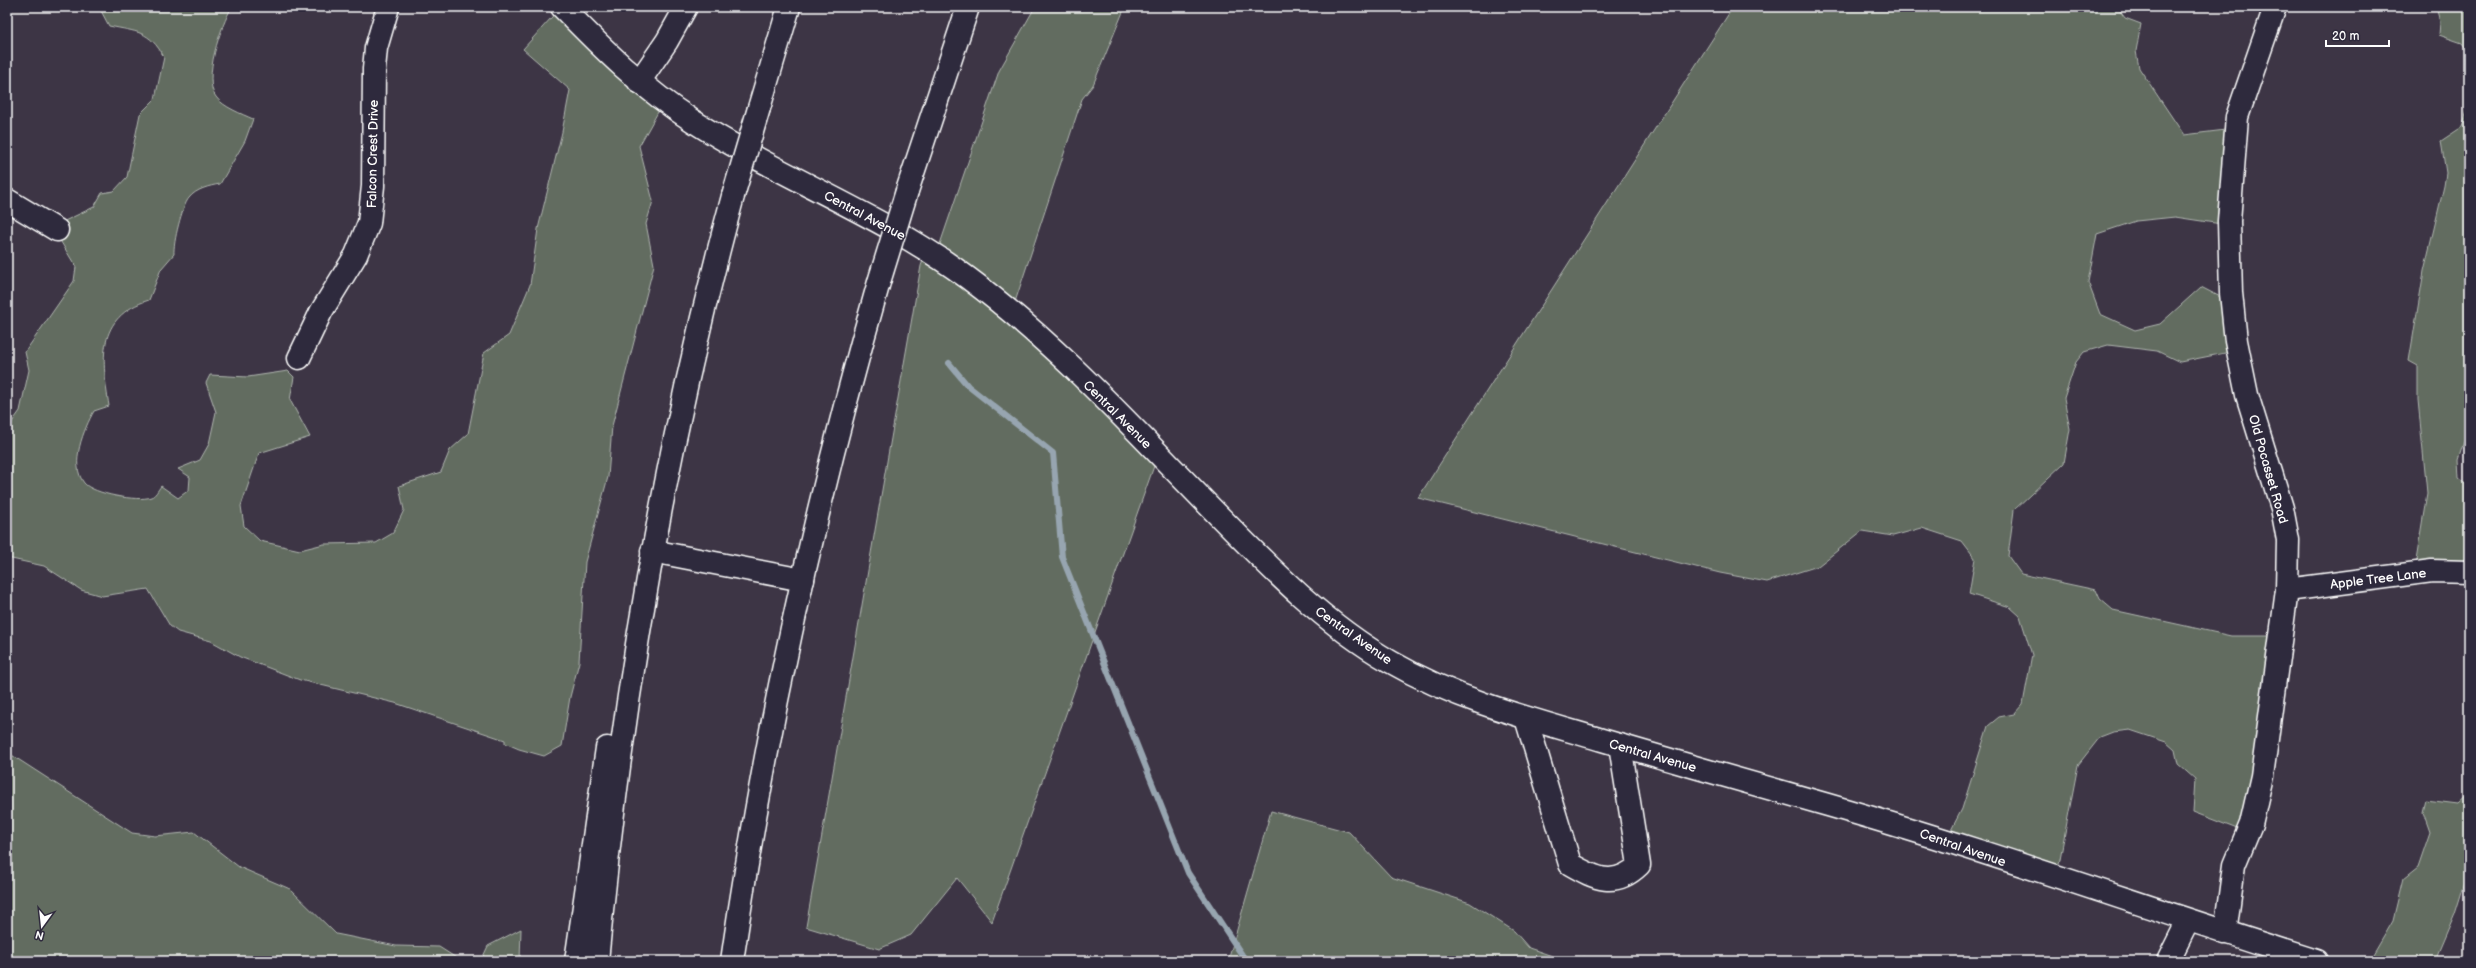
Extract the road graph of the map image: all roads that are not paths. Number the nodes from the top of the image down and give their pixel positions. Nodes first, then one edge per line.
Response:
1 (388, 7) edge
2 (562, 7) edge
3 (686, 7) edge
4 (789, 7) edge
5 (968, 7) edge
6 (2275, 7) edge
7 (639, 82) junction
8 (7, 200) edge
9 (57, 230) dead end
10 (299, 358) dead end
11 (652, 550) junction
12 (2469, 572) edge
13 (803, 580) junction
14 (2287, 590) junction
15 (639, 623) junction
16 (1526, 718) junction
17 (1620, 745) junction
18 (2188, 921) junction
19 (2225, 933) junction
20 (576, 961) edge
21 (597, 961) edge
22 (732, 961) edge
23 (2168, 961) edge
24 (2316, 961) edge

1 - 10 main road, Falcon Crest Drive
2 - 7 main road, Central Avenue
3 - 7 main road
4 - 11 main road, bridge
5 - 13 main road, bridge
6 - 14 main road, Old Pocasset Road
7 - 16 main road, Central Avenue
8 - 9 main road
11 - 13 main road
11 - 15 main road
12 - 14 main road, Apple Tree Lane
13 - 22 main road
14 - 19 main road, Old Pocasset Road
15 - 20 main road
15 - 21 main road
16 - 17 main road, Central Avenue
16 - 17 main road
17 - 18 main road, Central Avenue
18 - 19 main road, Central Avenue
18 - 23 main road
19 - 24 main road, Central Avenue

